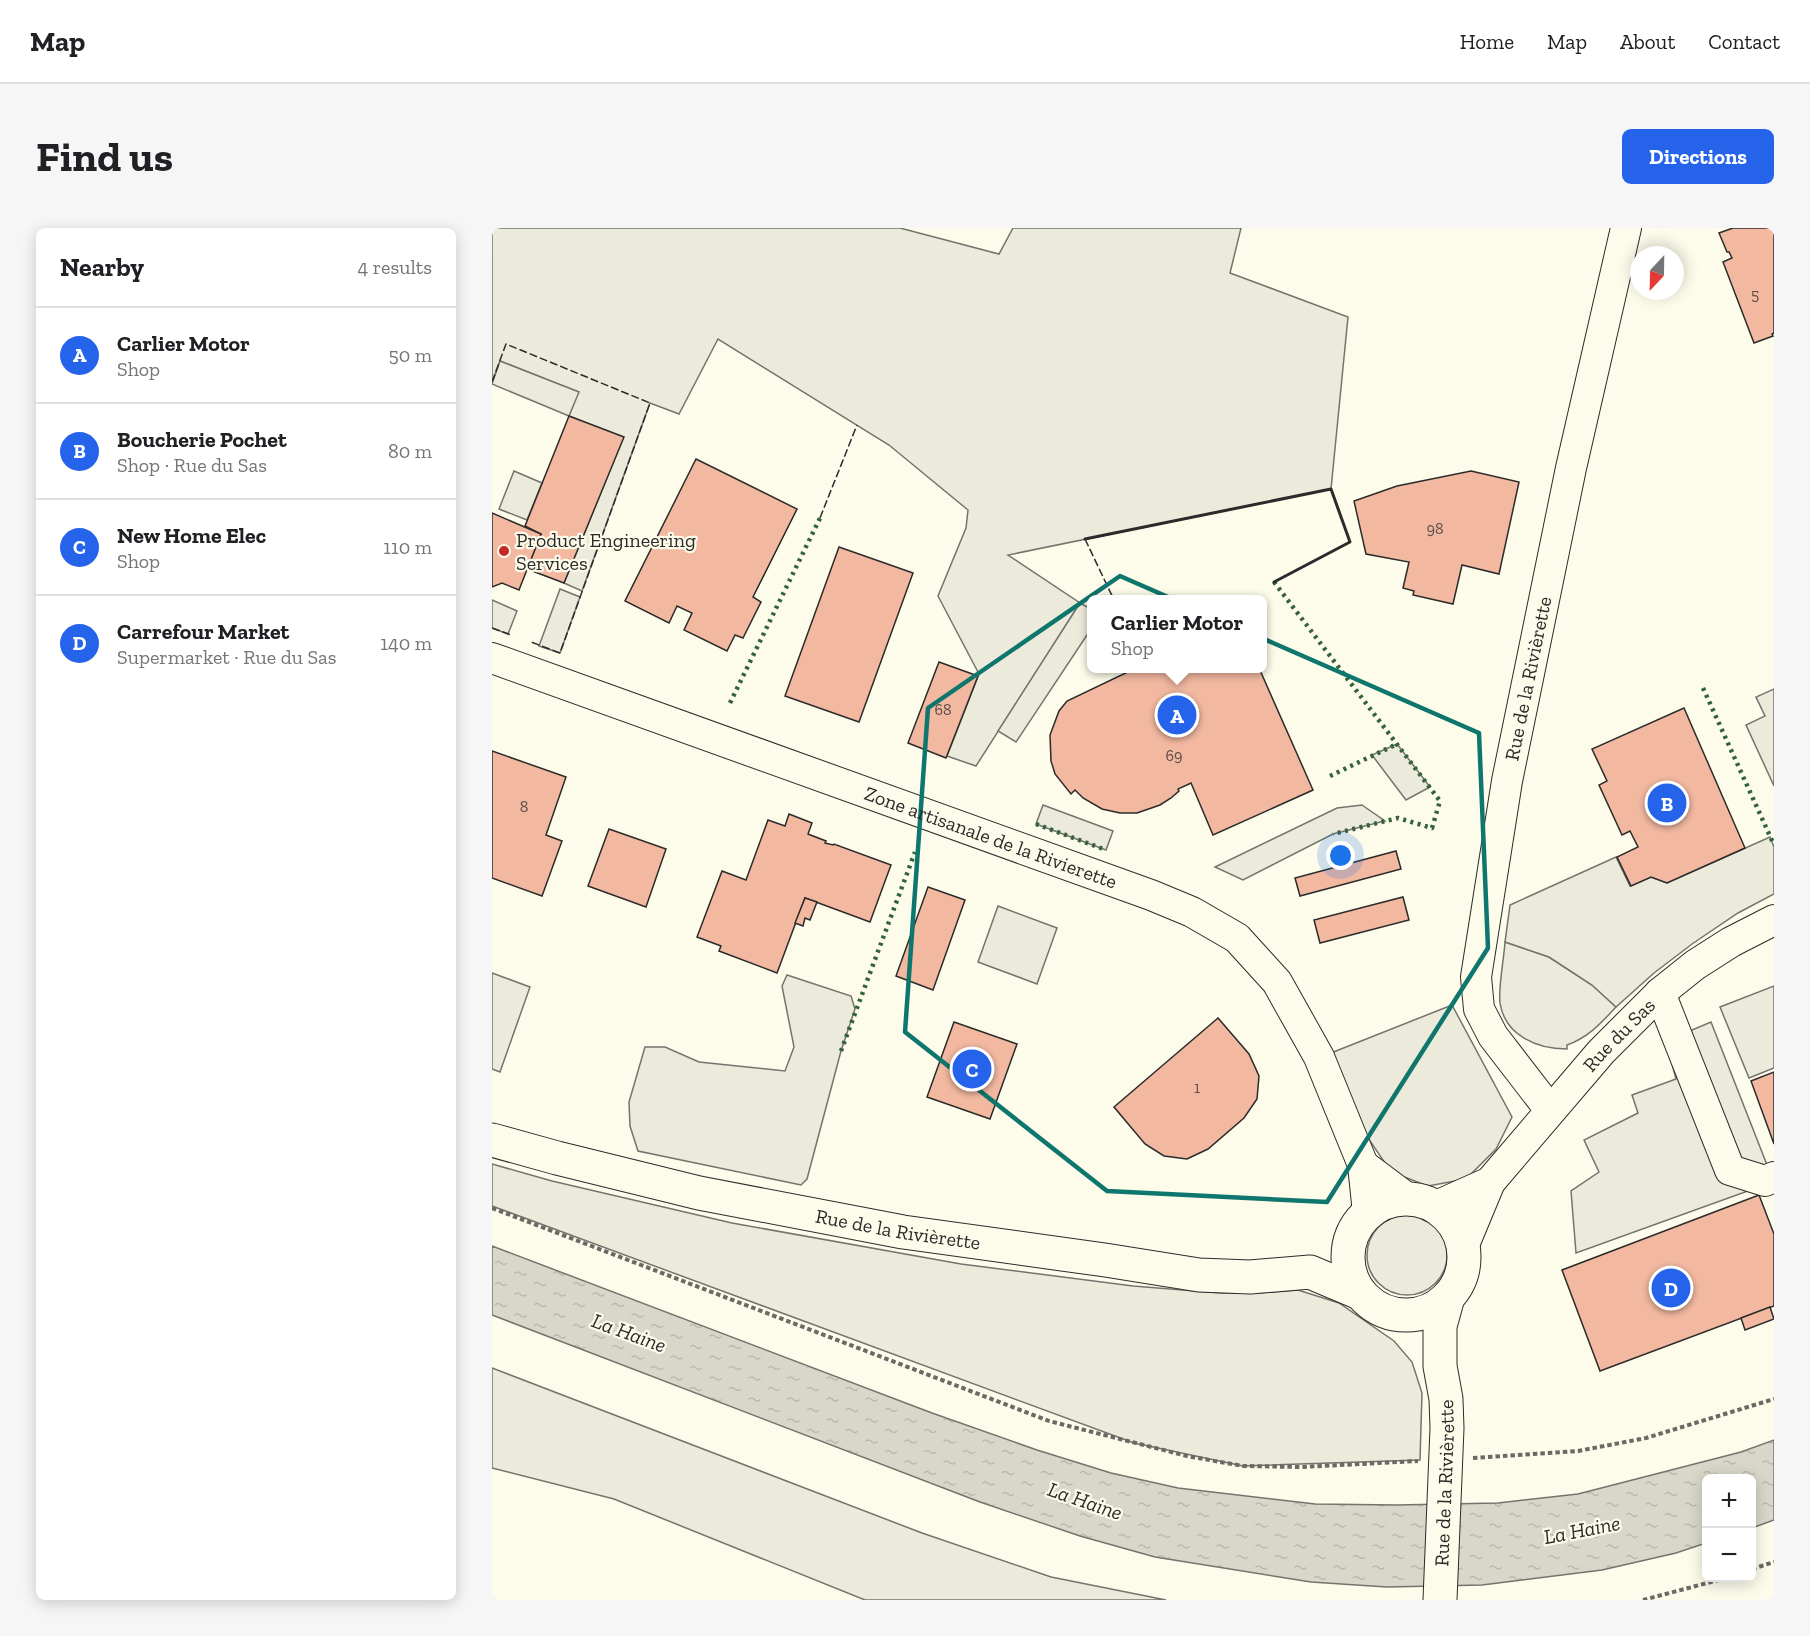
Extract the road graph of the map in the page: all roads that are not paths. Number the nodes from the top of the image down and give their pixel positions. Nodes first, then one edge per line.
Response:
1 (1626, 228) edge
2 (492, 658) edge
3 (1774, 920) edge
4 (1660, 993) junction
5 (1550, 1110) junction
6 (492, 1140) edge
7 (1363, 1165) junction
8 (1774, 1177) edge
9 (1490, 1182) junction
10 (1421, 1202) junction
11 (1362, 1219) junction
12 (1463, 1247) junction
13 (1310, 1272) junction
14 (1360, 1293) junction
15 (1448, 1297) junction
16 (1391, 1314) junction
17 (1440, 1366) junction
18 (1440, 1600) edge

1 - 5 street, Rue de la Rivièrette
2 - 7 street, Zone artisanale de la Rivierette
3 - 4 street, Rue du Sas
4 - 5 street, Rue du Sas
4 - 8 street
5 - 9 street, Rue du Sas
6 - 13 main road, Rue de la Rivièrette
7 - 10 street
7 - 11 street, Zone artisanale de la Rivierette
9 - 10 street, Rue du Sas
9 - 12 street, Rue du Sas
10 - 11 main road
10 - 12 main road
11 - 13 main road
11 - 14 main road
12 - 15 main road
13 - 14 main road, Rue de la Rivièrette
14 - 16 main road
15 - 16 main road
15 - 17 main road, Rue de la Rivièrette
16 - 17 main road, Rue de la Rivièrette
17 - 18 main road, Rue de la Rivièrette

